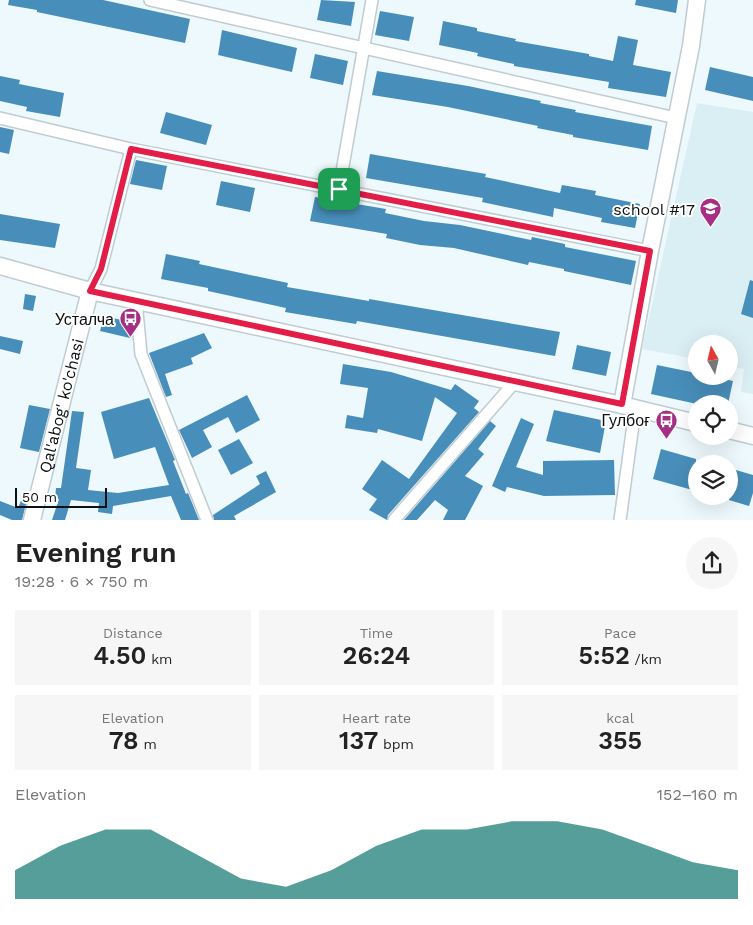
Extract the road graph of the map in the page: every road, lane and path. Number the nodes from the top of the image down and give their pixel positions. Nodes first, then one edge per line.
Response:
1 (150, 0) edge
2 (372, 0) edge
3 (697, 0) edge
4 (363, 48) junction
5 (0, 118) edge
6 (676, 118) junction
7 (131, 149) junction
8 (339, 189) junction
9 (650, 251) junction
10 (0, 266) edge
11 (90, 291) junction
12 (136, 300) junction
13 (514, 383) junction
14 (629, 407) junction
15 (688, 421) edge
16 (738, 432) edge
17 (753, 436) edge
18 (32, 520) edge
19 (207, 520) edge
20 (394, 520) edge
21 (620, 520) edge

1 - 4 street
2 - 4 street
3 - 6 main road
4 - 6 street
4 - 8 street
5 - 7 street
6 - 9 main road
7 - 8 street
7 - 11 street, Qal'abog' ko'chasi
8 - 9 street
9 - 14 main road
10 - 11 main road
11 - 12 main road
11 - 18 main road, Qal'abog' ko'chasi
12 - 13 main road
12 - 19 street
13 - 14 main road
13 - 20 street
14 - 15 main road
14 - 21 street
16 - 17 main road

